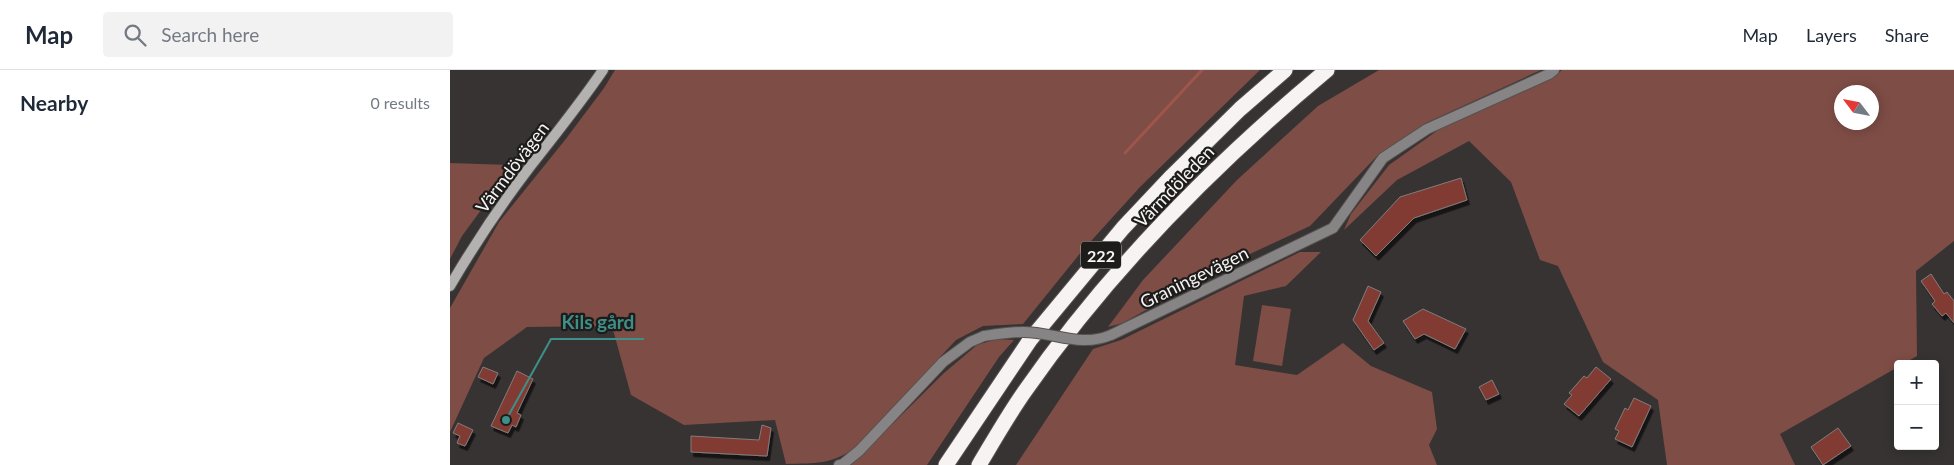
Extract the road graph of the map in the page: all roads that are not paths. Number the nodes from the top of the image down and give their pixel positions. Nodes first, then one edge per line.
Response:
1 (604, 70) edge
2 (1285, 70) edge
3 (1327, 70) edge
4 (1554, 70) edge
5 (450, 286) edge
6 (839, 465) edge
7 (946, 465) edge
8 (979, 465) edge

1 - 5 main road, Värmdövägen
2 - 7 highway, Värmdöleden / 222
3 - 8 highway, Värmdöleden / 222
4 - 6 street, Graningevägen, bridge

